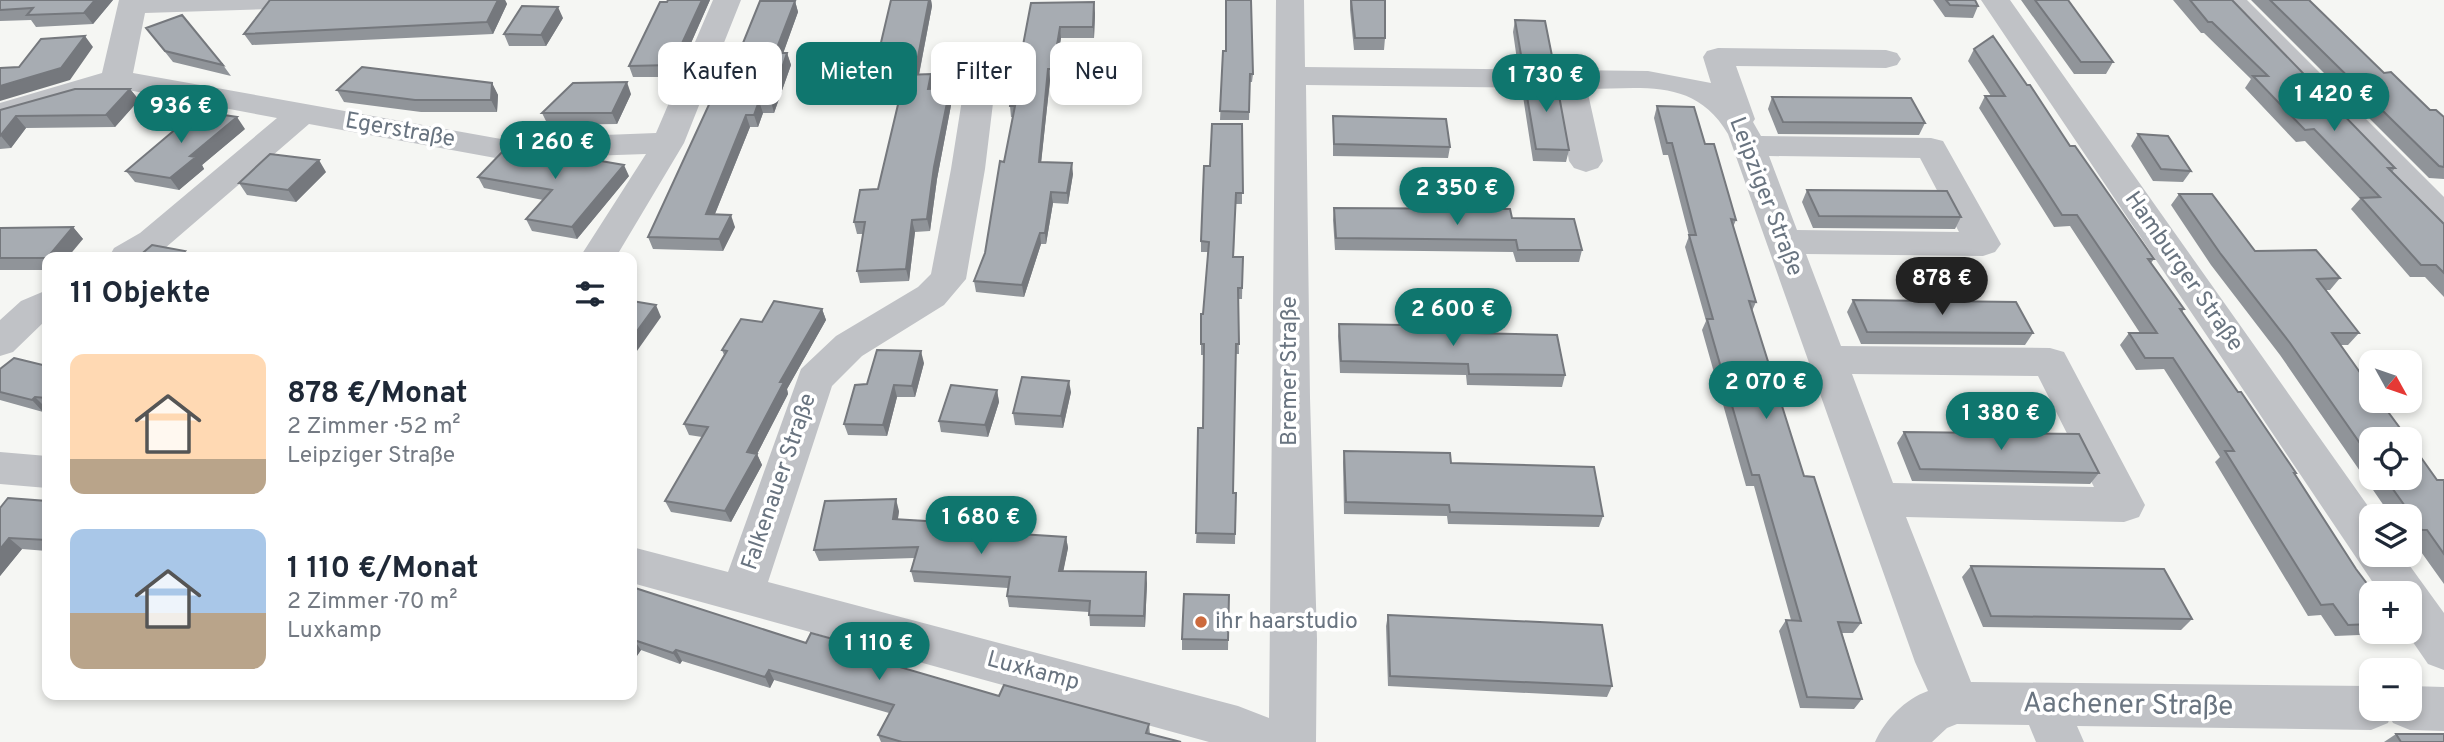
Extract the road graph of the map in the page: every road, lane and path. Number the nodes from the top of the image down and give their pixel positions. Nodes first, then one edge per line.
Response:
1 (273, 0) edge
2 (727, 0) edge
3 (1290, 0) edge
4 (1995, 0) edge
5 (2231, 0) edge
6 (132, 2) edge
7 (1886, 58) dead end
8 (1292, 76) junction
9 (116, 79) junction
10 (1570, 79) junction
11 (977, 105) edge
12 (0, 113) edge
13 (301, 114) junction
14 (1746, 140) junction
15 (668, 144) junction
16 (1586, 161) dead end
17 (2444, 217) edge
18 (1784, 242) junction
19 (140, 249) edge
20 (601, 252) edge
21 (27, 306) edge
22 (0, 342) edge
23 (1827, 360) junction
24 (0, 468) edge
25 (42, 472) edge
26 (1879, 500) junction
27 (2359, 528) edge
28 (637, 566) edge
29 (742, 594) junction
30 (2422, 618) edge
31 (2444, 650) edge
32 (1957, 703) junction
33 (2422, 708) edge
34 (2359, 709) edge
35 (2444, 709) edge
36 (2052, 724) edge
37 (1269, 742) edge
38 (1292, 742) edge
39 (1899, 742) edge

1 - 6 street
2 - 15 street
3 - 8 street, Bremer Straße
4 - 27 street, Hamburger Straße
5 - 17 street
6 - 9 street
7 - 14 street
8 - 10 street, Leipziger Straße
8 - 38 street, Bremer Straße
9 - 12 street
9 - 13 street, Egerstraße
10 - 14 street, Leipziger Straße
10 - 16 street
11 - 29 street, Falkenauer Straße
13 - 15 street, Egerstraße
13 - 19 street
14 - 18 street, Leipziger Straße
14 - 18 street
15 - 20 street
18 - 23 street, Leipziger Straße
21 - 22 street
23 - 26 street, Leipziger Straße
23 - 26 street
24 - 25 street
26 - 32 street, Leipziger Straße
28 - 29 street, Luxkamp
29 - 37 street, Luxkamp
30 - 31 street
32 - 36 street, Aachener Straße
32 - 39 street, Aachener Straße
33 - 35 street
34 - 36 street, Aachener Straße

